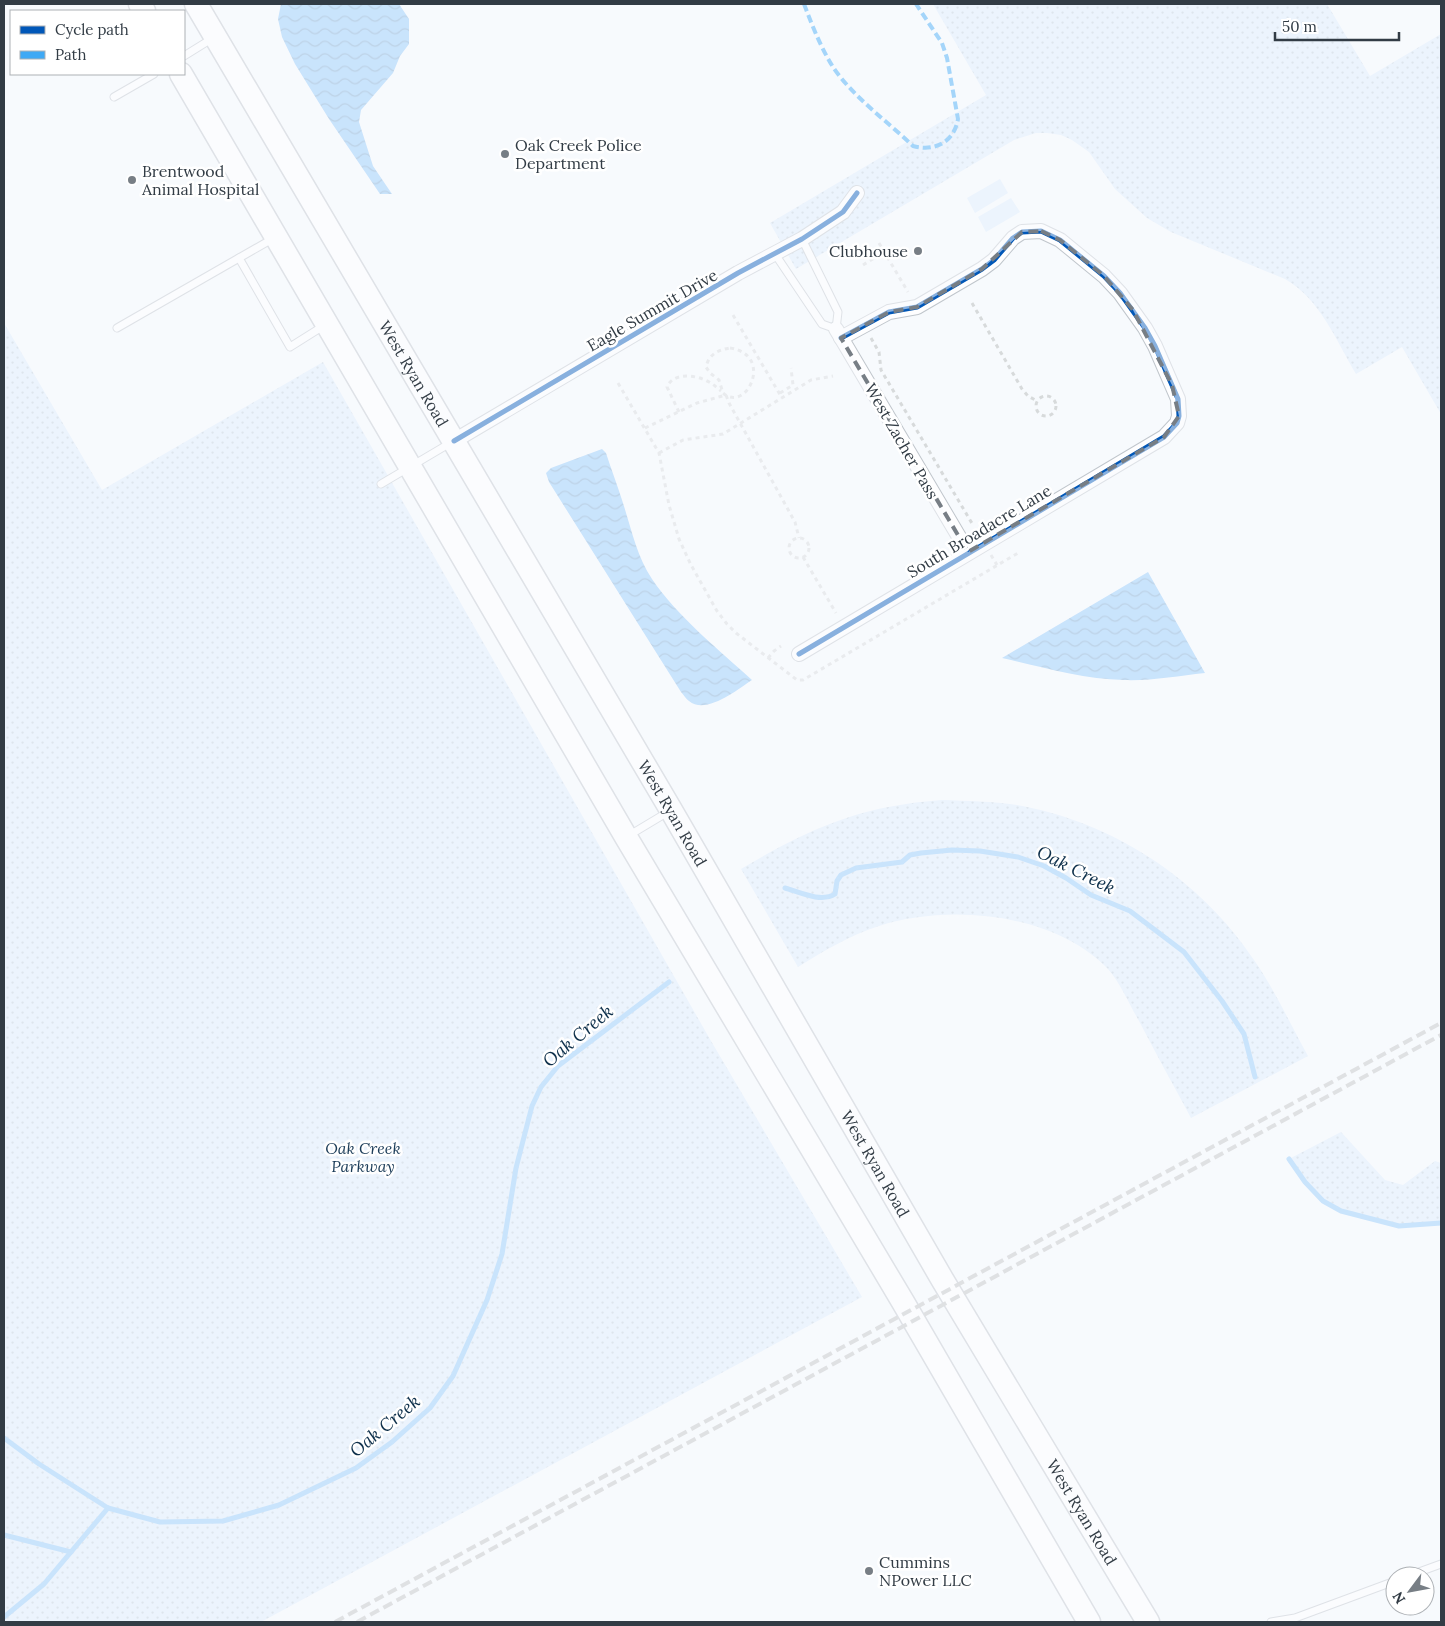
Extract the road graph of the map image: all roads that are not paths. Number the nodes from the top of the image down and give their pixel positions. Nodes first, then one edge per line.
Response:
1 (196, 4) edge
2 (215, 37) junction
3 (185, 55) edge
4 (152, 75) edge
5 (182, 75) edge
6 (114, 97) dead end
7 (857, 193) dead end
8 (277, 237) junction
9 (802, 239) junction
10 (775, 254) junction
11 (239, 258) junction
12 (328, 324) junction
13 (117, 328) dead end
14 (839, 334) junction
15 (454, 441) junction
16 (410, 466) junction
17 (381, 484) dead end
18 (968, 552) junction
19 (799, 654) dead end
20 (671, 810) junction
21 (626, 838) junction
22 (1385, 1585) edge
23 (1090, 1622) edge
24 (1148, 1622) edge
25 (1270, 1622) edge

1 - 2 main road, West Ryan Road
2 - 3 lane
2 - 15 main road, West Ryan Road
4 - 6 lane
5 - 8 main road
7 - 9 street, Eagle Summit Drive
8 - 11 lane
8 - 12 main road
9 - 10 street, Eagle Summit Drive
9 - 14 lane, West Zacher Pass
10 - 14 lane, West Zacher Pass
10 - 15 street, Eagle Summit Drive
11 - 12 lane
11 - 13 lane
12 - 16 main road
14 - 18 street, West Zacher Pass
14 - 18 street, South Broadacre Lane
15 - 16 lane
15 - 20 main road, West Ryan Road
16 - 17 lane
16 - 21 main road
18 - 19 street, South Broadacre Lane
20 - 21 lane
20 - 24 main road, West Ryan Road
21 - 23 main road
22 - 25 lane

